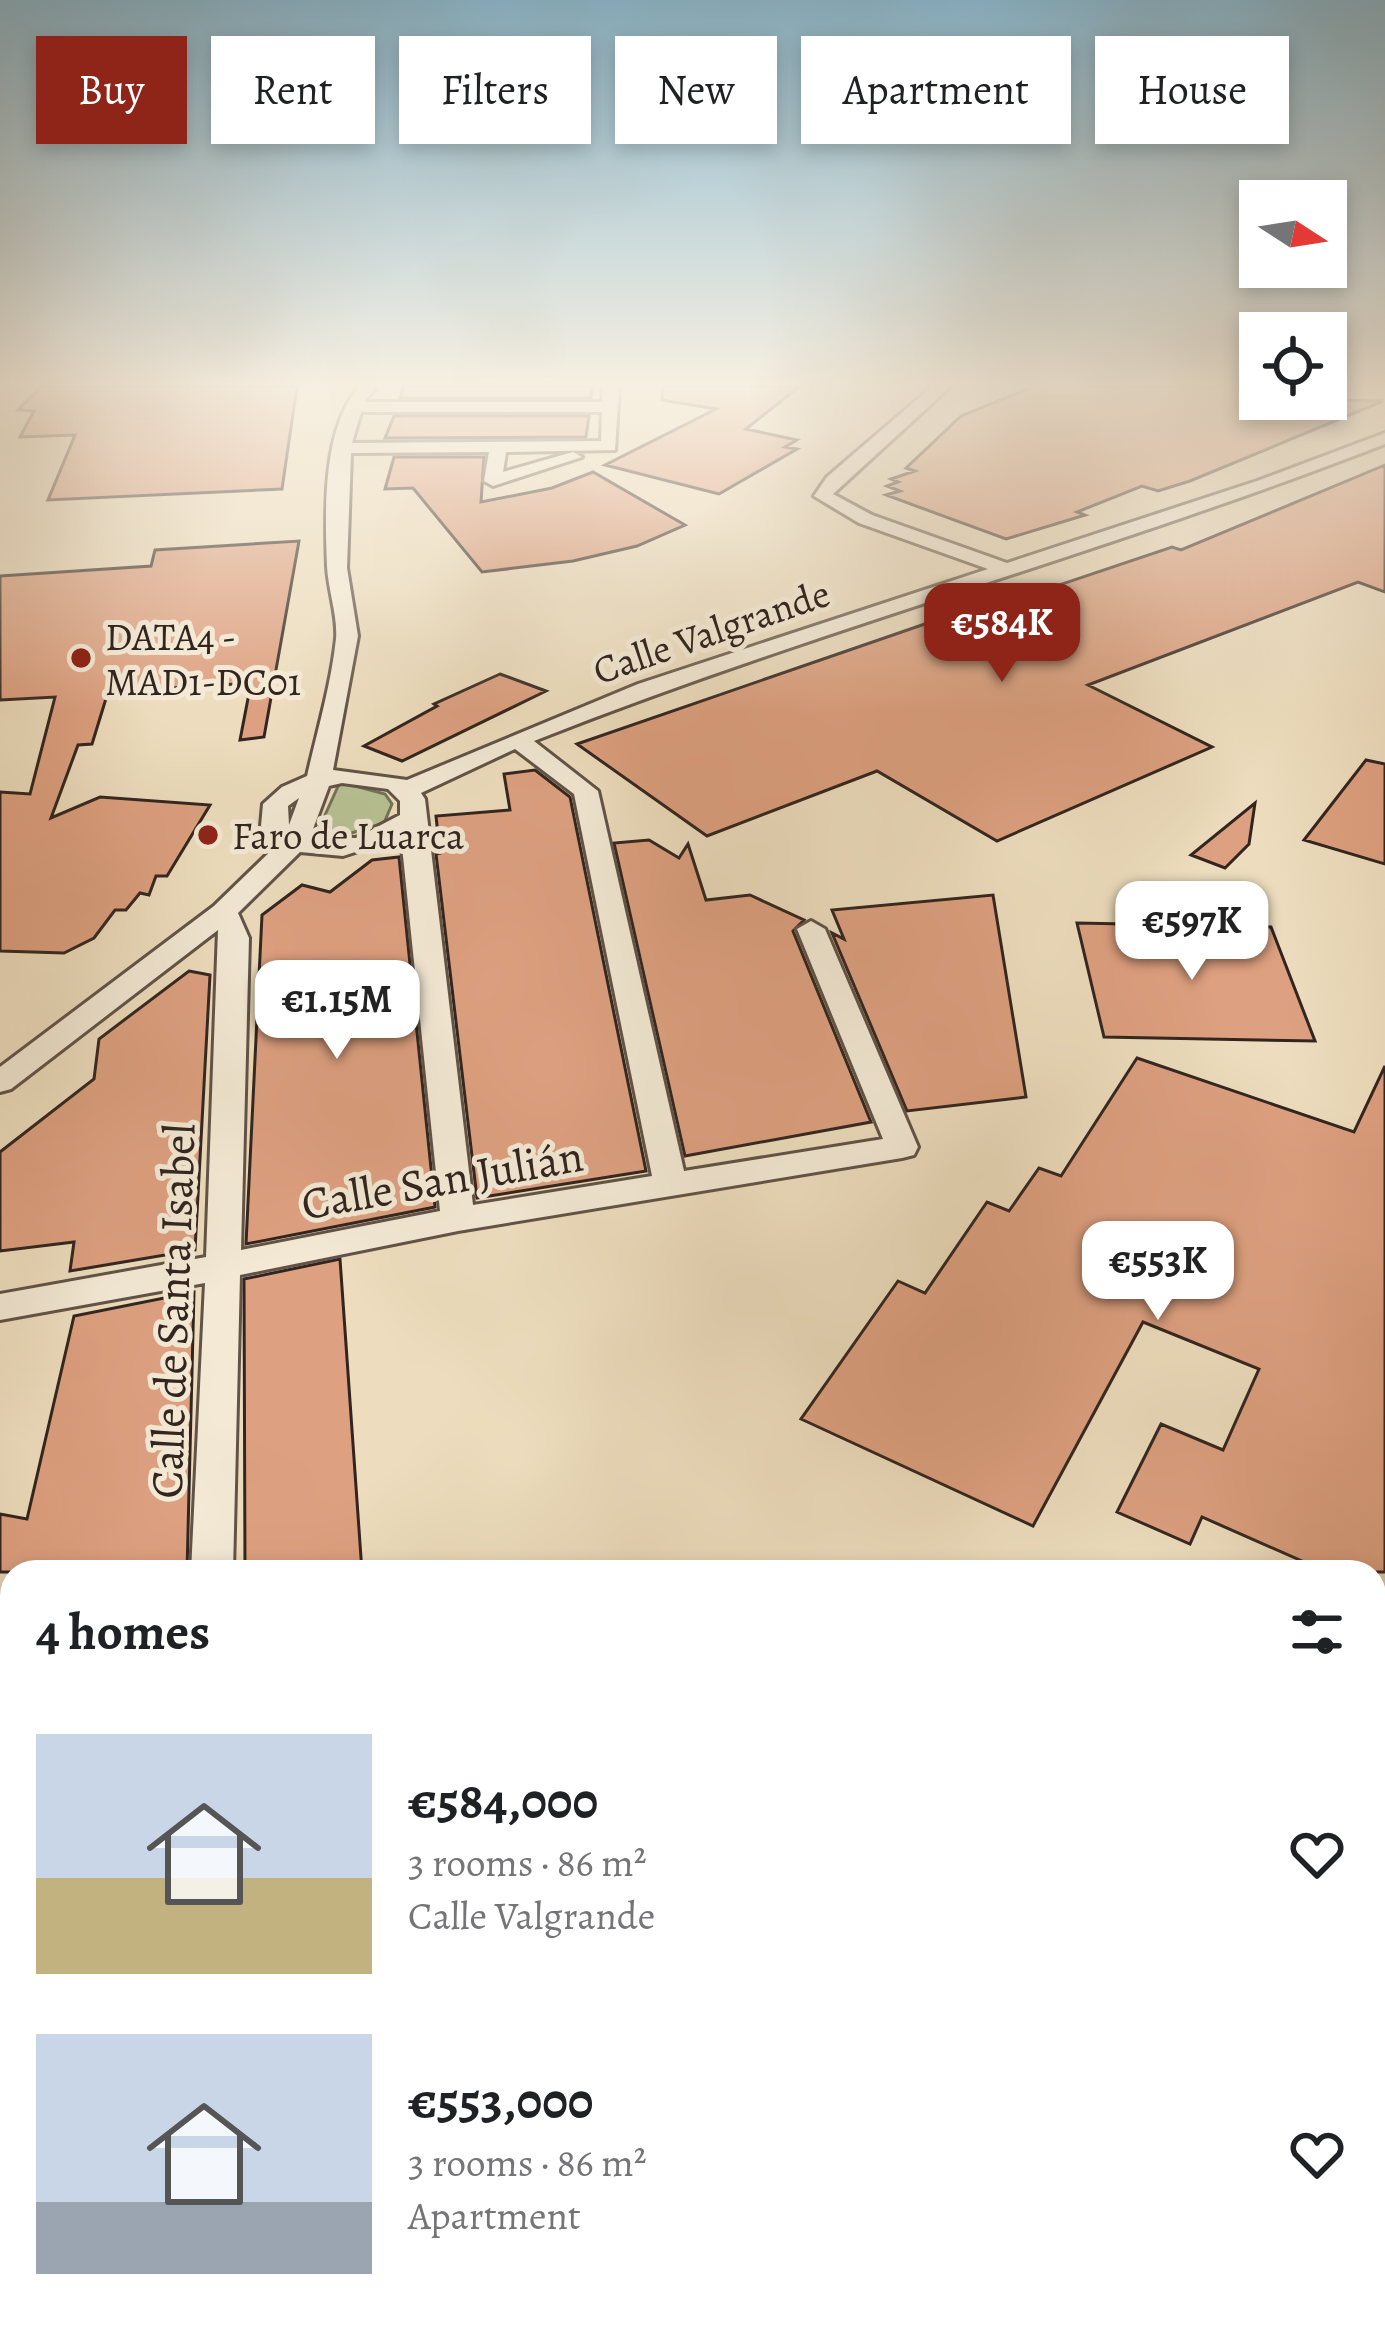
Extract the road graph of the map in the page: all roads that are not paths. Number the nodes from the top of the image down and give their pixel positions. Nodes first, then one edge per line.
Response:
1 (338, 495) edge
2 (824, 495) edge
3 (1236, 495) edge
4 (1003, 568) junction
5 (517, 739) junction
6 (319, 779) junction
7 (409, 804) junction
8 (295, 842) junction
9 (224, 912) junction
10 (811, 929) dead end
11 (0, 1082) edge
12 (670, 1184) junction
13 (458, 1219) junction
14 (219, 1266) junction
15 (0, 1306) edge
16 (212, 1560) edge

1 - 6 street
2 - 4 street
3 - 4 street, Calle Valgrande
4 - 5 street, Calle Valgrande
5 - 7 street, Calle Valgrande
5 - 12 street
6 - 7 street
6 - 8 street
7 - 8 street, Calle Valgrande
7 - 13 street
8 - 9 street
9 - 11 street
9 - 14 street, Calle de Santa Isabel
10 - 12 street, Calle San Julián
12 - 13 street, Calle San Julián
13 - 14 street, Calle San Julián
14 - 15 street, Calle San Julián
14 - 16 street, Calle de Santa Isabel

